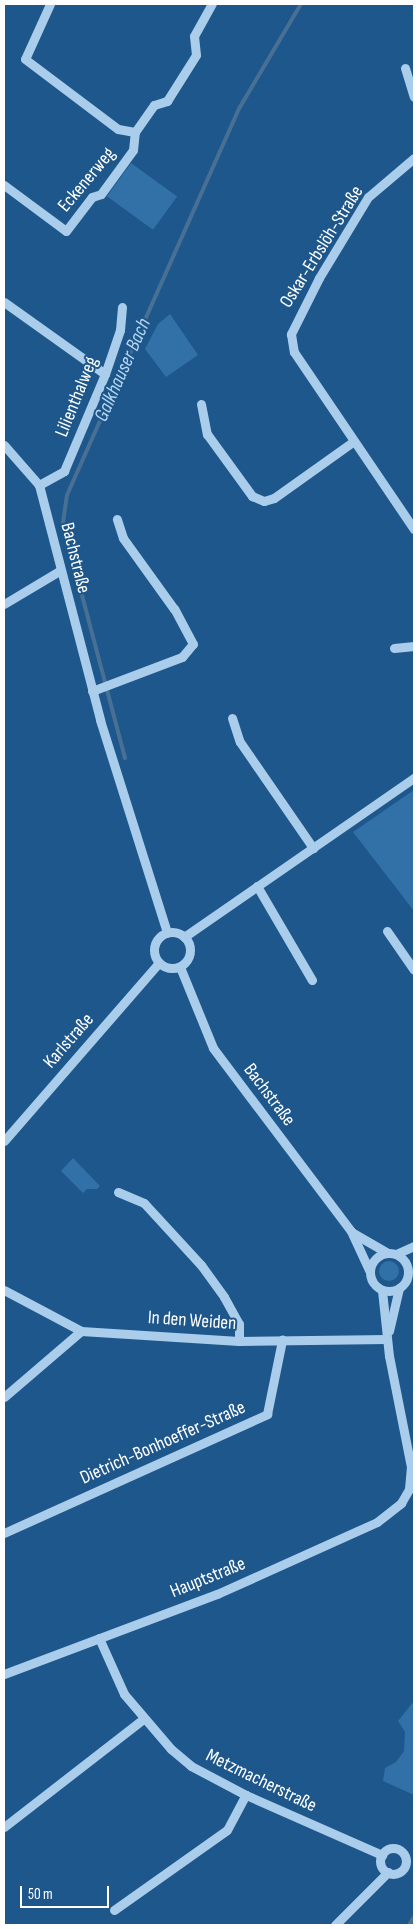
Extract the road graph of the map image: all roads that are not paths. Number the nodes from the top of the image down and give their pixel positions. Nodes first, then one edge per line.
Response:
1 (50, 4) edge
2 (212, 4) edge
3 (406, 68) dead end
4 (414, 97) edge
5 (135, 132) junction
6 (414, 158) edge
7 (4, 185) edge
8 (4, 302) edge
9 (122, 307) dead end
10 (104, 374) junction
11 (201, 404) dead end
12 (354, 440) junction
13 (4, 445) edge
14 (39, 485) junction
15 (117, 519) dead end
16 (414, 529) edge
17 (61, 570) junction
18 (4, 604) edge
19 (414, 646) edge
20 (394, 648) dead end
21 (92, 691) junction
22 (232, 718) dead end
23 (414, 778) edge
24 (313, 848) junction
25 (257, 886) junction
26 (387, 931) dead end
27 (166, 932) junction
28 (184, 937) junction
29 (159, 963) junction
30 (180, 967) junction
31 (414, 970) edge
32 (312, 980) dead end
33 (4, 1141) edge
34 (118, 1192) dead end
35 (351, 1231) junction
36 (414, 1246) edge
37 (392, 1253) junction
38 (369, 1270) junction
39 (414, 1270) edge
40 (407, 1277) junction
41 (399, 1288) junction
42 (4, 1290) edge
43 (382, 1290) junction
44 (80, 1330) junction
45 (387, 1338) junction
46 (282, 1340) junction
47 (239, 1341) junction
48 (4, 1397) edge
49 (4, 1533) edge
50 (99, 1638) junction
51 (4, 1674) edge
52 (144, 1719) junction
53 (246, 1795) junction
54 (4, 1827) edge
55 (382, 1855) junction
56 (410, 1865) edge
57 (388, 1872) junction
58 (114, 1910) dead end
59 (335, 1925) edge

1 - 5 street
2 - 5 street
3 - 4 street
5 - 7 street, Eckenerweg
6 - 12 street, Oskar-Erbslöh-Straße
8 - 10 street
9 - 10 street, Lilienthalweg
10 - 14 street, Lilienthalweg
11 - 12 street
12 - 16 street, Oskar-Erbslöh-Straße
13 - 14 street, Bachstraße
14 - 17 street, Bachstraße
15 - 21 street
17 - 18 street
17 - 21 street, Bachstraße
19 - 20 street
21 - 27 street, Bachstraße
22 - 24 street
23 - 24 street
24 - 25 street
25 - 28 street
25 - 32 street
26 - 31 street
27 - 28 street
27 - 29 street
28 - 30 street
29 - 30 street
29 - 33 street, Karlstraße
30 - 35 street, Bachstraße
34 - 47 street
35 - 37 street, Bachstraße
35 - 38 street, Bachstraße
36 - 37 street
37 - 38 street
37 - 40 street
38 - 43 street
39 - 40 street
40 - 41 street
41 - 43 street
41 - 45 street
42 - 44 street, In den Weiden
43 - 45 street
44 - 47 street, In den Weiden
44 - 48 street
45 - 46 street, In den Weiden
45 - 50 street, Hauptstraße
46 - 47 street, In den Weiden
46 - 49 street, Dietrich-Bonhoeffer-Straße
50 - 51 street, Hauptstraße
50 - 52 street, Metzmacherstraße
52 - 53 street, Metzmacherstraße
52 - 54 street
53 - 55 street, Metzmacherstraße
53 - 58 street
55 - 56 street
55 - 57 street
56 - 57 street
57 - 59 street

